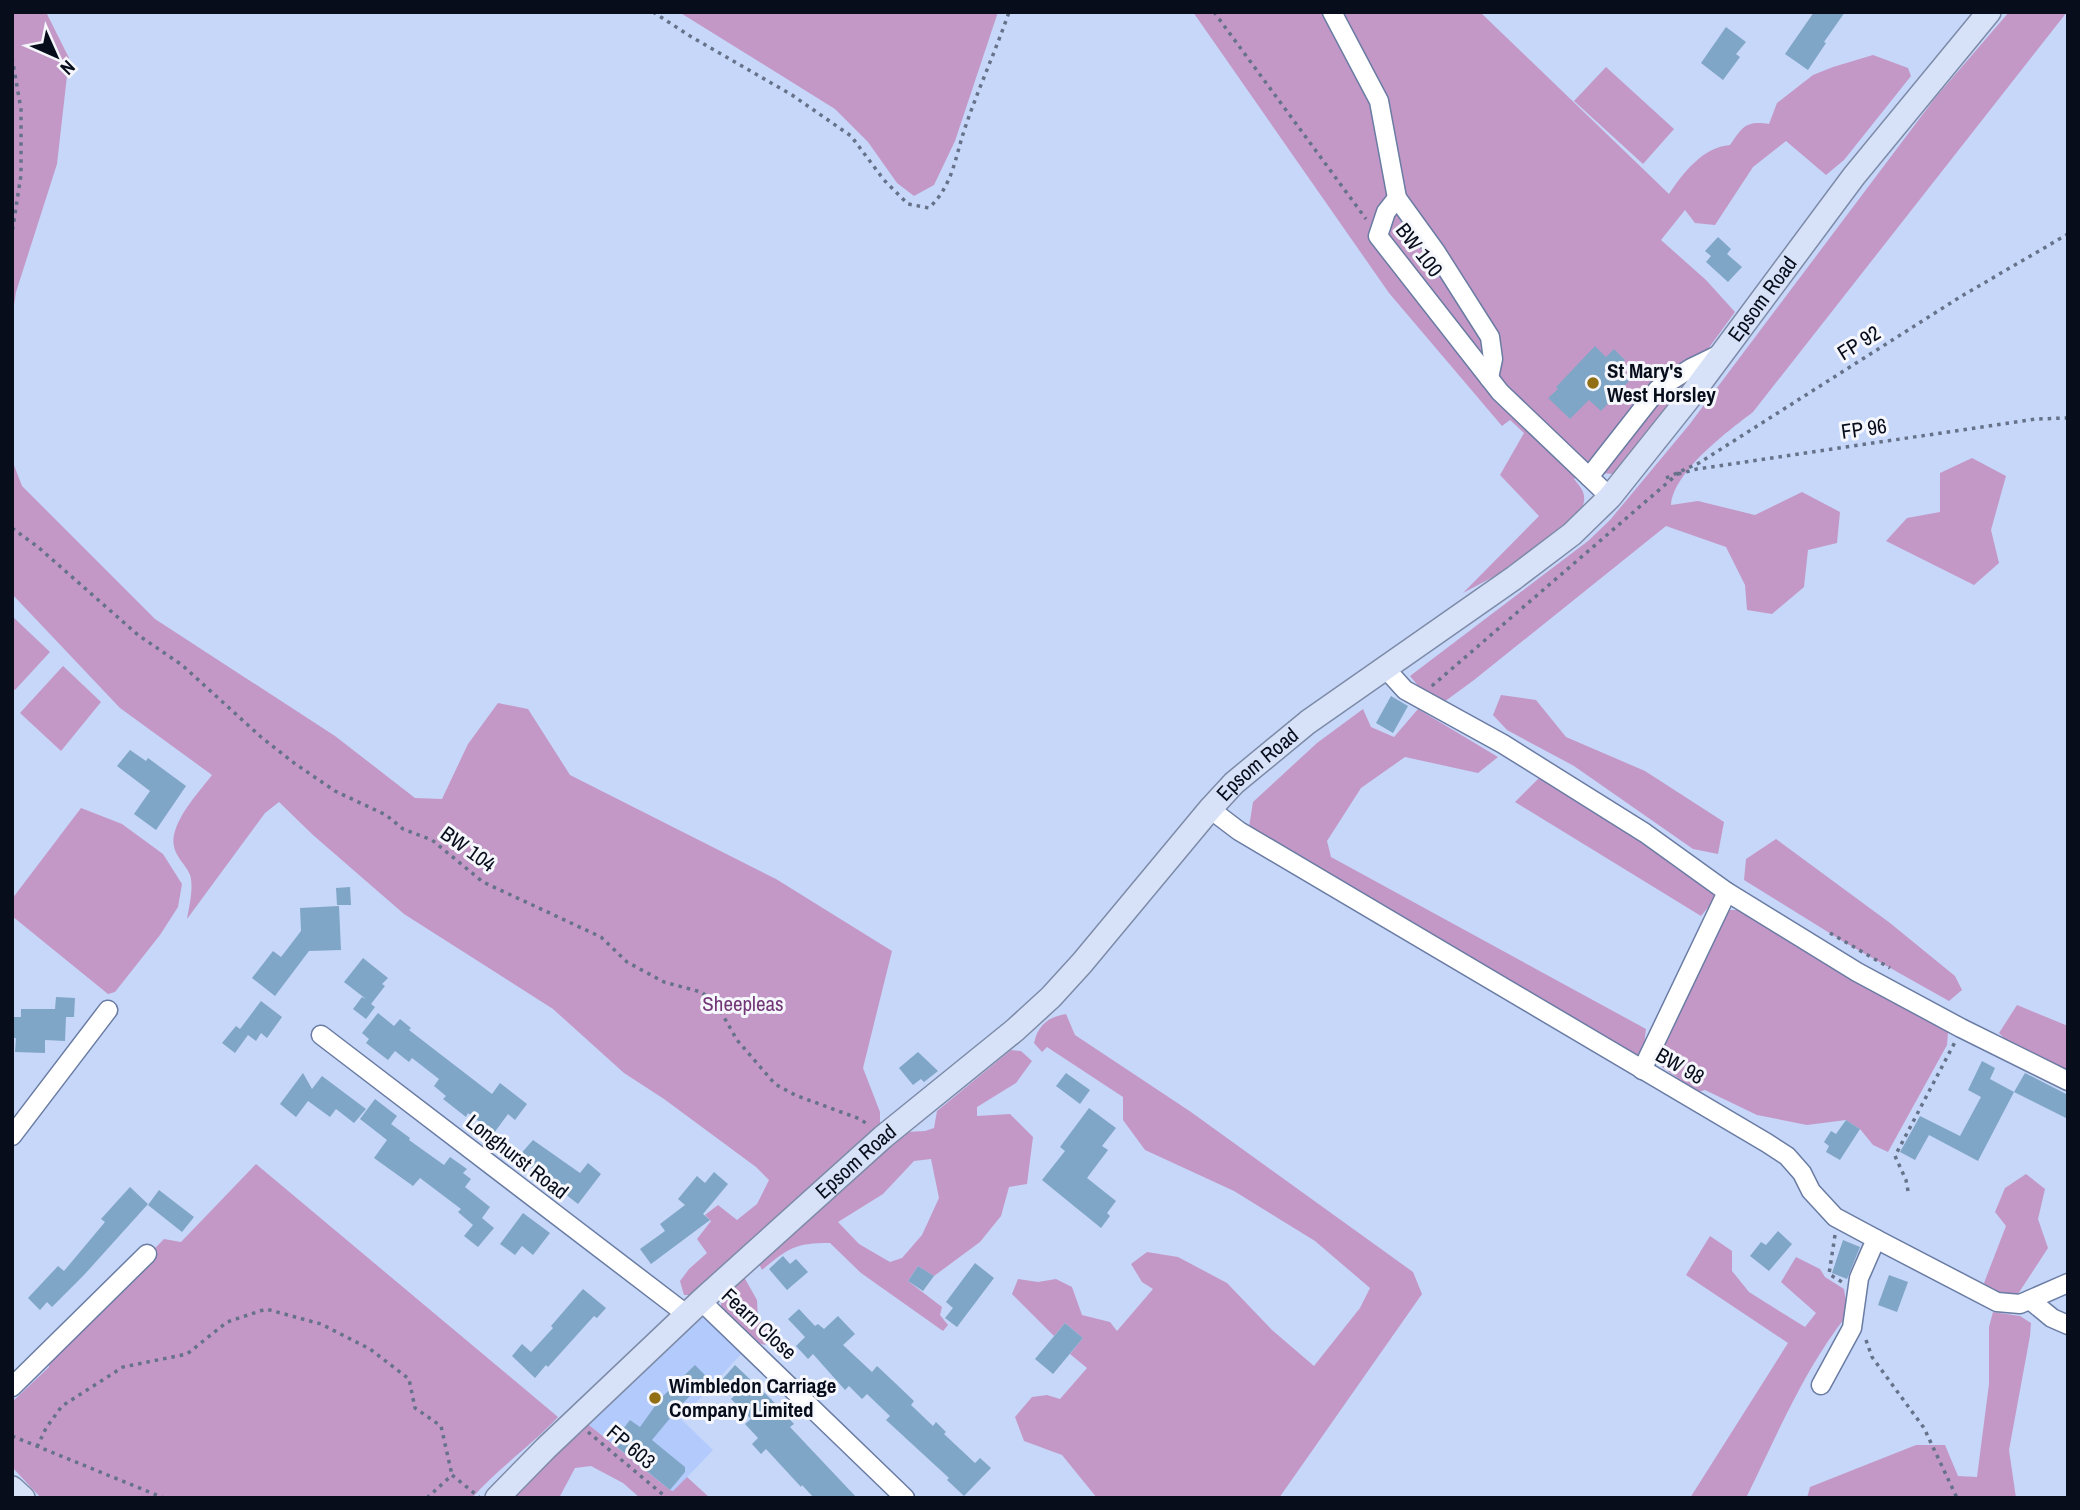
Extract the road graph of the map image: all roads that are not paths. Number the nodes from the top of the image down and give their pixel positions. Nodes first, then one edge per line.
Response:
1 (1332, 12) edge
2 (1989, 12) edge
3 (1397, 198) junction
4 (1721, 353) junction
5 (1489, 378) junction
6 (1590, 477) junction
7 (1610, 497) junction
8 (1385, 668) junction
9 (1210, 808) junction
10 (1727, 892) junction
11 (108, 1010) dead end
12 (321, 1035) dead end
13 (1642, 1070) junction
14 (2068, 1081) edge
15 (12, 1136) edge
16 (1877, 1238) junction
17 (147, 1254) dead end
18 (2068, 1283) edge
19 (2030, 1300) junction
20 (694, 1308) junction
21 (2068, 1325) edge
22 (1821, 1385) dead end
23 (12, 1387) edge
24 (12, 1488) edge
25 (23, 1498) edge
26 (497, 1498) edge
27 (905, 1498) edge

1 - 3 street
2 - 4 main road, Epsom Road
3 - 5 street
3 - 5 street, BW 100
4 - 6 street
4 - 7 main road, Epsom Road
5 - 6 street, BW 100
6 - 7 street, BW 100
7 - 8 main road, Epsom Road
8 - 9 main road, Epsom Road
8 - 10 street
9 - 13 street, BW 98
9 - 20 main road, Epsom Road
10 - 13 street
10 - 14 street
11 - 15 street
12 - 20 street, Longhurst Road
13 - 16 street, BW 98
16 - 19 street
16 - 22 street
17 - 23 street
18 - 19 street
19 - 21 street
20 - 26 main road, Epsom Road
20 - 27 street, Fearn Close
24 - 25 main road

